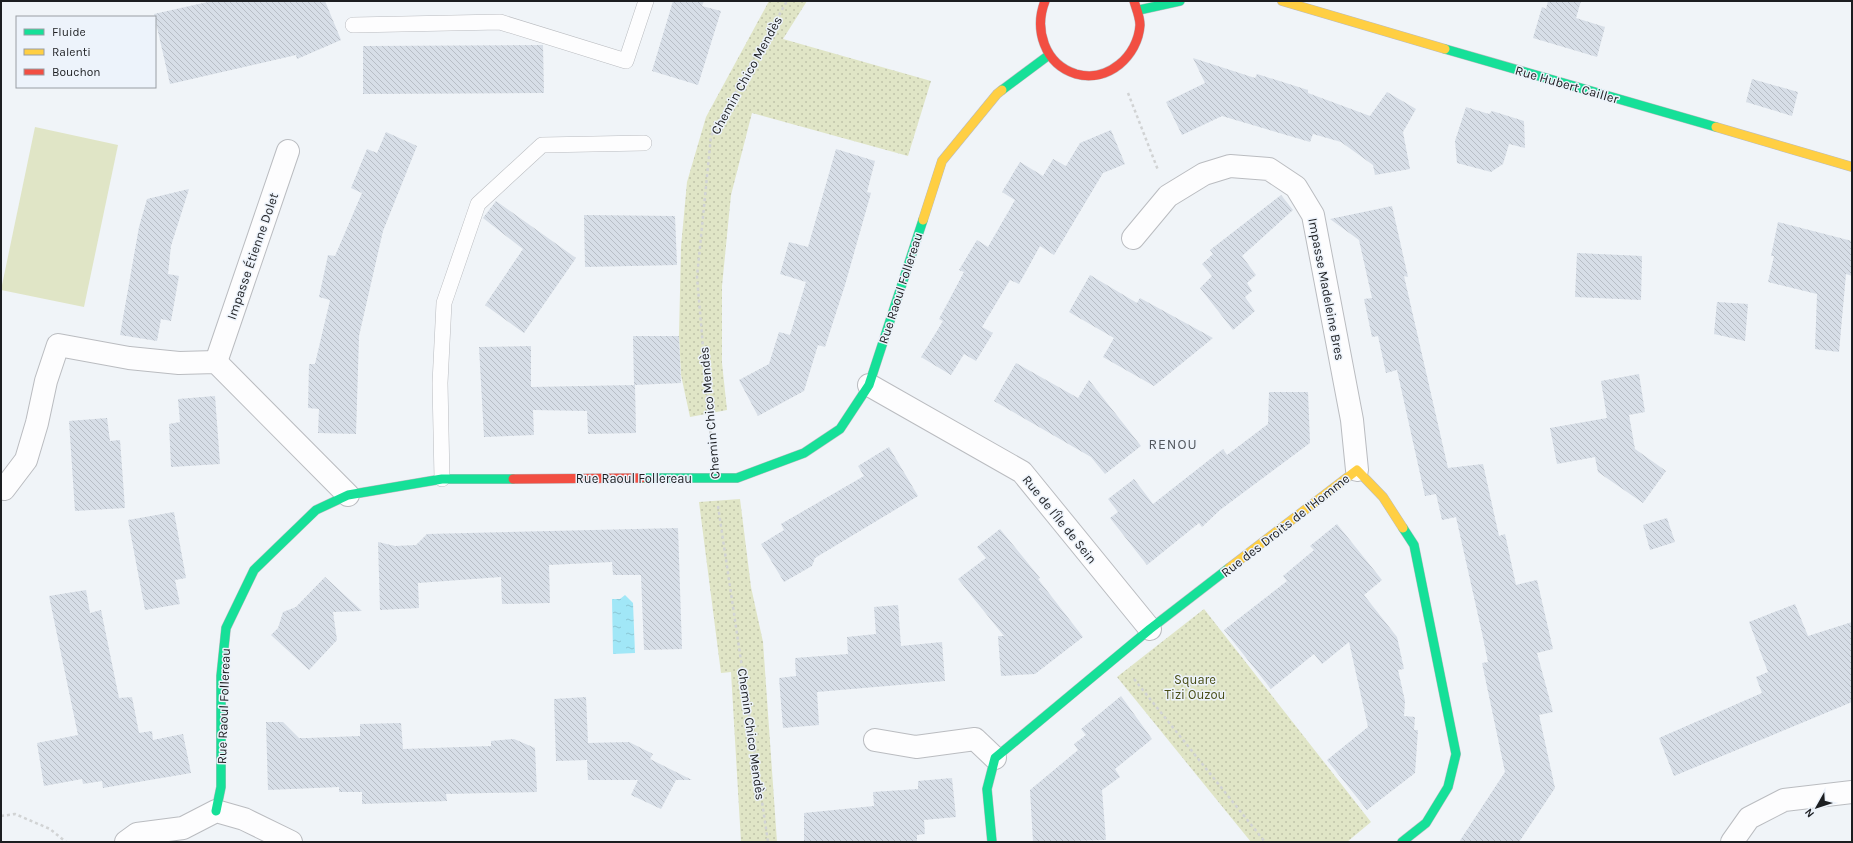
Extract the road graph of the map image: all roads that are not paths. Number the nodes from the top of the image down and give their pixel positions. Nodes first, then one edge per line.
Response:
1 (646, 1) edge
2 (1045, 1) edge
3 (1134, 1) edge
4 (1180, 1) edge
5 (1282, 1) edge
6 (1139, 10) junction
7 (353, 25) dead end
8 (1049, 55) junction
9 (644, 143) dead end
10 (288, 150) dead end
11 (1852, 167) edge
12 (1134, 238) dead end
13 (216, 362) junction
14 (868, 385) junction
15 (1357, 470) junction
16 (442, 479) junction
17 (4, 489) dead end
18 (348, 495) junction
19 (1150, 629) junction
20 (875, 740) dead end
21 (995, 758) junction
22 (1852, 792) edge
23 (216, 811) junction
24 (126, 842) edge
25 (291, 842) edge
26 (992, 842) edge
27 (1402, 842) edge
28 (1732, 842) edge

1 - 7 lane
2 - 8 street
3 - 6 street
4 - 6 street
5 - 11 street, Rue Hubert Cailler
6 - 8 street
8 - 14 street, Rue Raoul Follereau
9 - 16 lane
10 - 13 street, Impasse Étienne Dolet
12 - 15 street, Impasse Madeleine Bres
13 - 17 street
13 - 18 street
14 - 16 street, Rue Raoul Follereau
14 - 19 street, Rue de l'Île de Sein
15 - 19 street, Rue des Droits de l'Homme
15 - 27 street, Rue des Droits de l'Homme
16 - 18 street, Rue Raoul Follereau
18 - 23 street, Rue Raoul Follereau
19 - 21 street, Rue des Droits de l'Homme
20 - 21 street
21 - 26 street
22 - 28 street
23 - 24 street
23 - 25 street

